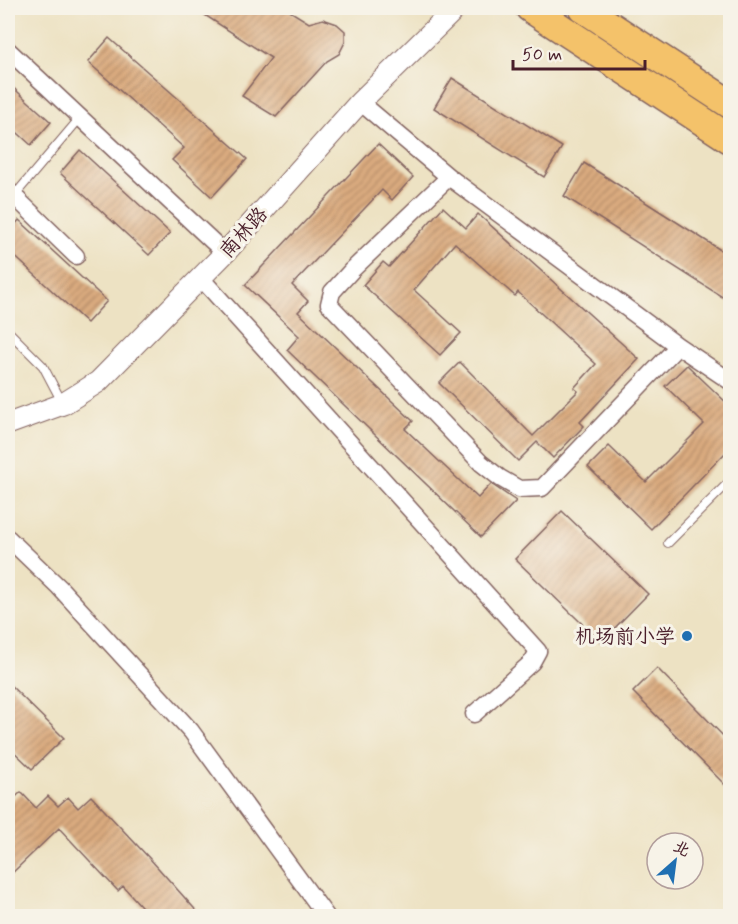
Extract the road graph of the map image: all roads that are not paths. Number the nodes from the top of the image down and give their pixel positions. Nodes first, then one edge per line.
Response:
1 (456, 8) edge
2 (530, 8) edge
3 (584, 8) edge
4 (8, 50) edge
5 (360, 102) junction
6 (730, 104) edge
7 (80, 118) junction
8 (730, 139) edge
9 (449, 177) junction
10 (11, 193) edge
11 (225, 253) junction
12 (76, 256) dead end
13 (200, 278) junction
14 (8, 331) edge
15 (678, 346) junction
16 (730, 381) edge
17 (63, 404) junction
18 (8, 424) edge
19 (730, 481) edge
20 (8, 538) edge
21 (668, 543) dead end
22 (474, 714) dead end
23 (326, 916) edge

1 - 5 street, 南林路
2 - 8 highway
3 - 6 highway
4 - 7 street
5 - 9 street
5 - 11 street, 南林路
7 - 10 lane
7 - 11 street
9 - 15 street
9 - 15 street
10 - 12 street
11 - 13 street, 南林路
13 - 17 street, 南林路
13 - 22 street
14 - 17 lane
15 - 16 street
17 - 18 street, 南林路
19 - 21 lane
20 - 23 street

